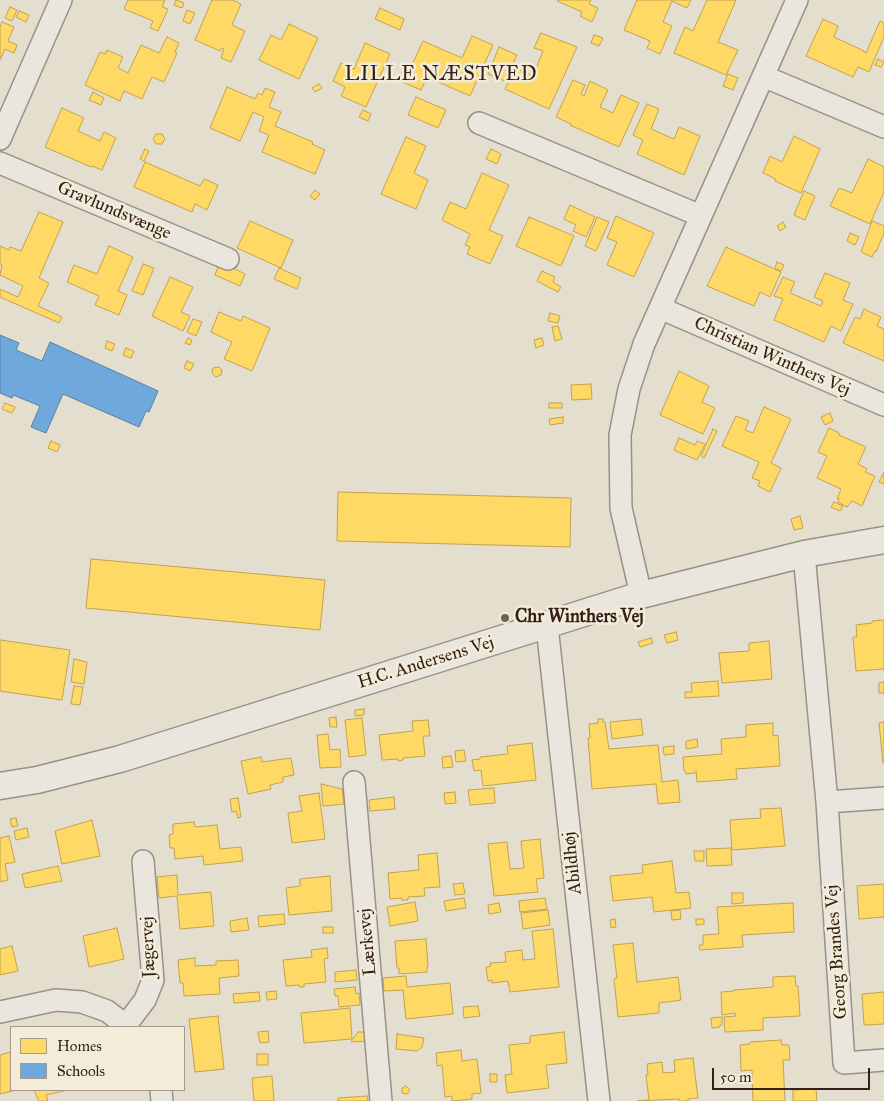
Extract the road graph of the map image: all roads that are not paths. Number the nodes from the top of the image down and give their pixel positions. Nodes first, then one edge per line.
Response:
1 (61, 0) edge
2 (797, 0) edge
3 (763, 76) junction
4 (7, 105) edge
5 (479, 123) dead end
6 (884, 127) edge
7 (0, 139) edge
8 (0, 163) edge
9 (701, 216) junction
10 (228, 259) dead end
11 (660, 308) junction
12 (884, 405) edge
13 (884, 540) edge
14 (804, 554) junction
15 (641, 595) junction
16 (547, 626) junction
17 (354, 782) dead end
18 (0, 786) edge
19 (884, 798) edge
20 (827, 802) junction
21 (143, 861) dead end
22 (0, 1012) edge
23 (127, 1026) edge
24 (884, 1060) edge
25 (381, 1101) edge
26 (598, 1101) edge

1 - 4 street
2 - 3 street
3 - 6 street
3 - 9 street
4 - 7 street
5 - 9 street
8 - 10 street, Gravlundsvænge
9 - 11 street
11 - 12 street, Christian Winthers Vej
11 - 15 street
13 - 14 street, H.C. Andersens Vej
14 - 15 street, H.C. Andersens Vej
14 - 20 street, Georg Brandes Vej
15 - 16 street, H.C. Andersens Vej
16 - 18 street, H.C. Andersens Vej
16 - 26 street, Abildhøj
17 - 25 street, Lærkevej
19 - 20 street
20 - 24 street, Georg Brandes Vej
21 - 23 street, Jægervej
22 - 23 street, Jægervej

